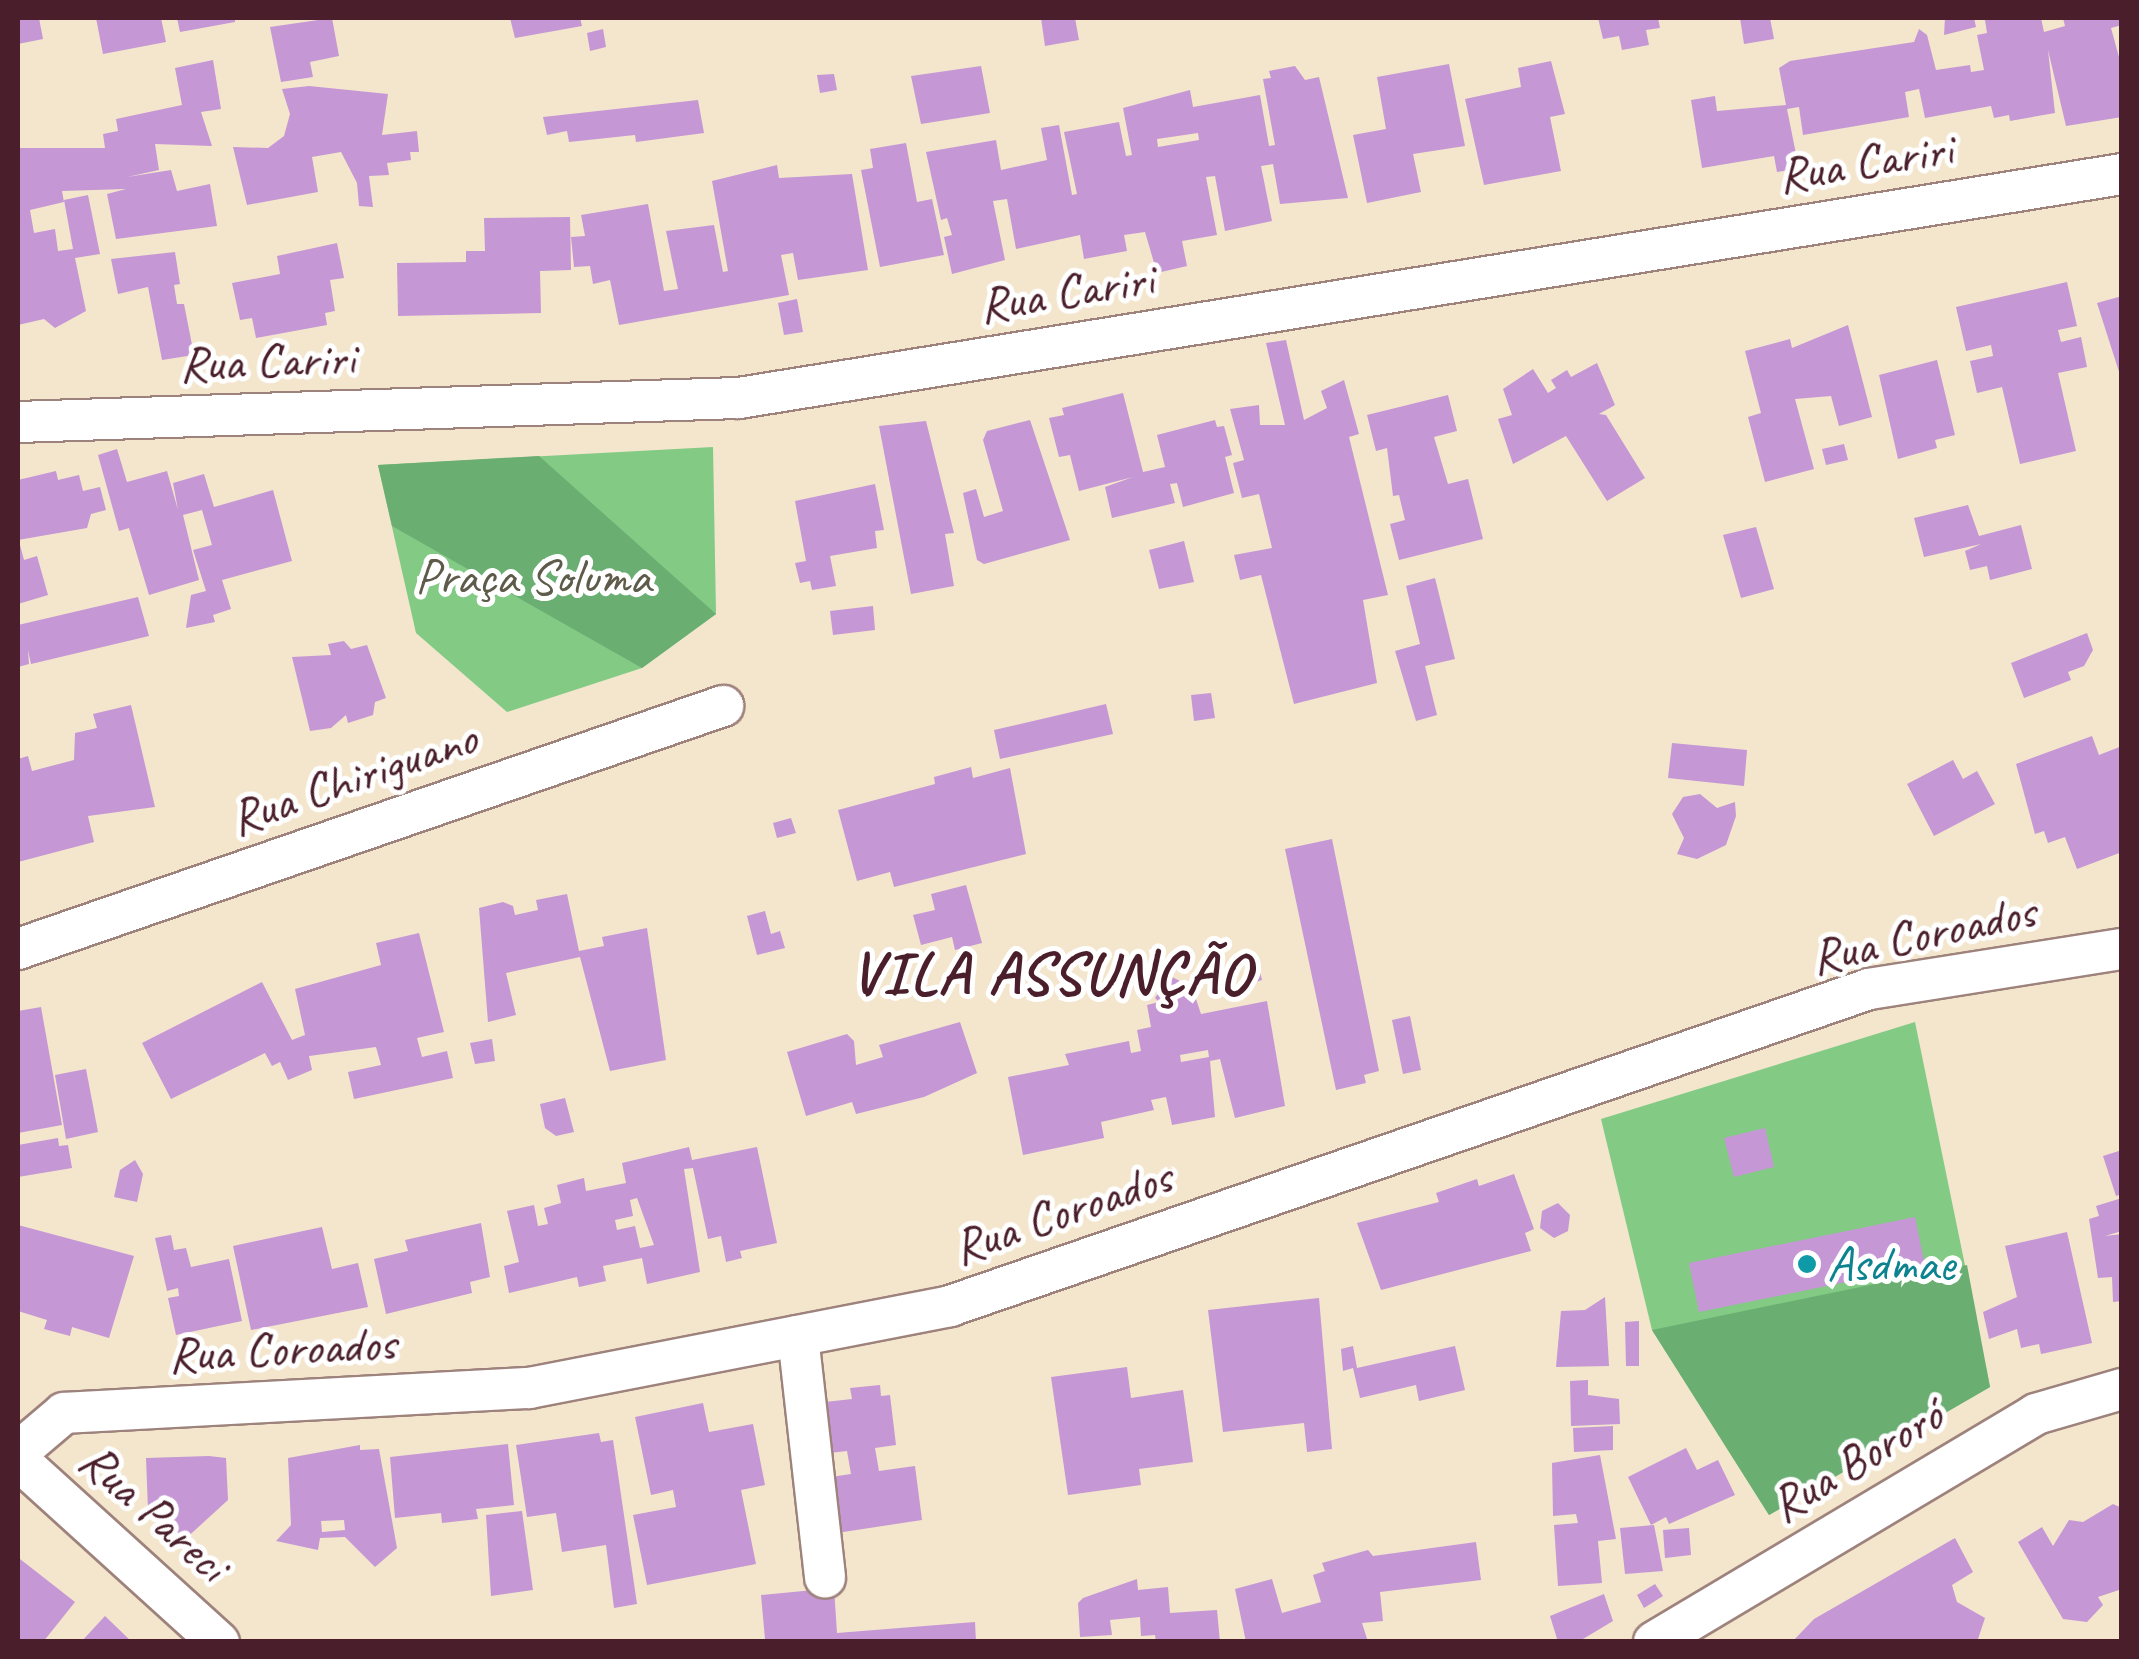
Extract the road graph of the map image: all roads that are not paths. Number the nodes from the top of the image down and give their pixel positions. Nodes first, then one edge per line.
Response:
1 (2122, 174) edge
2 (18, 422) edge
3 (722, 706) dead end
4 (18, 949) edge
5 (2122, 949) edge
6 (798, 1336) junction
7 (2122, 1389) edge
8 (18, 1452) edge
9 (18, 1460) edge
10 (825, 1576) dead end
11 (220, 1642) edge
12 (1654, 1642) edge

1 - 2 street, Rua Cariri
3 - 4 street, Rua Chiriguano
5 - 6 street, Rua Coroados
6 - 8 street, Rua Coroados
6 - 10 street
7 - 12 street, Rua Bororó
9 - 11 street, Rua Pareci

